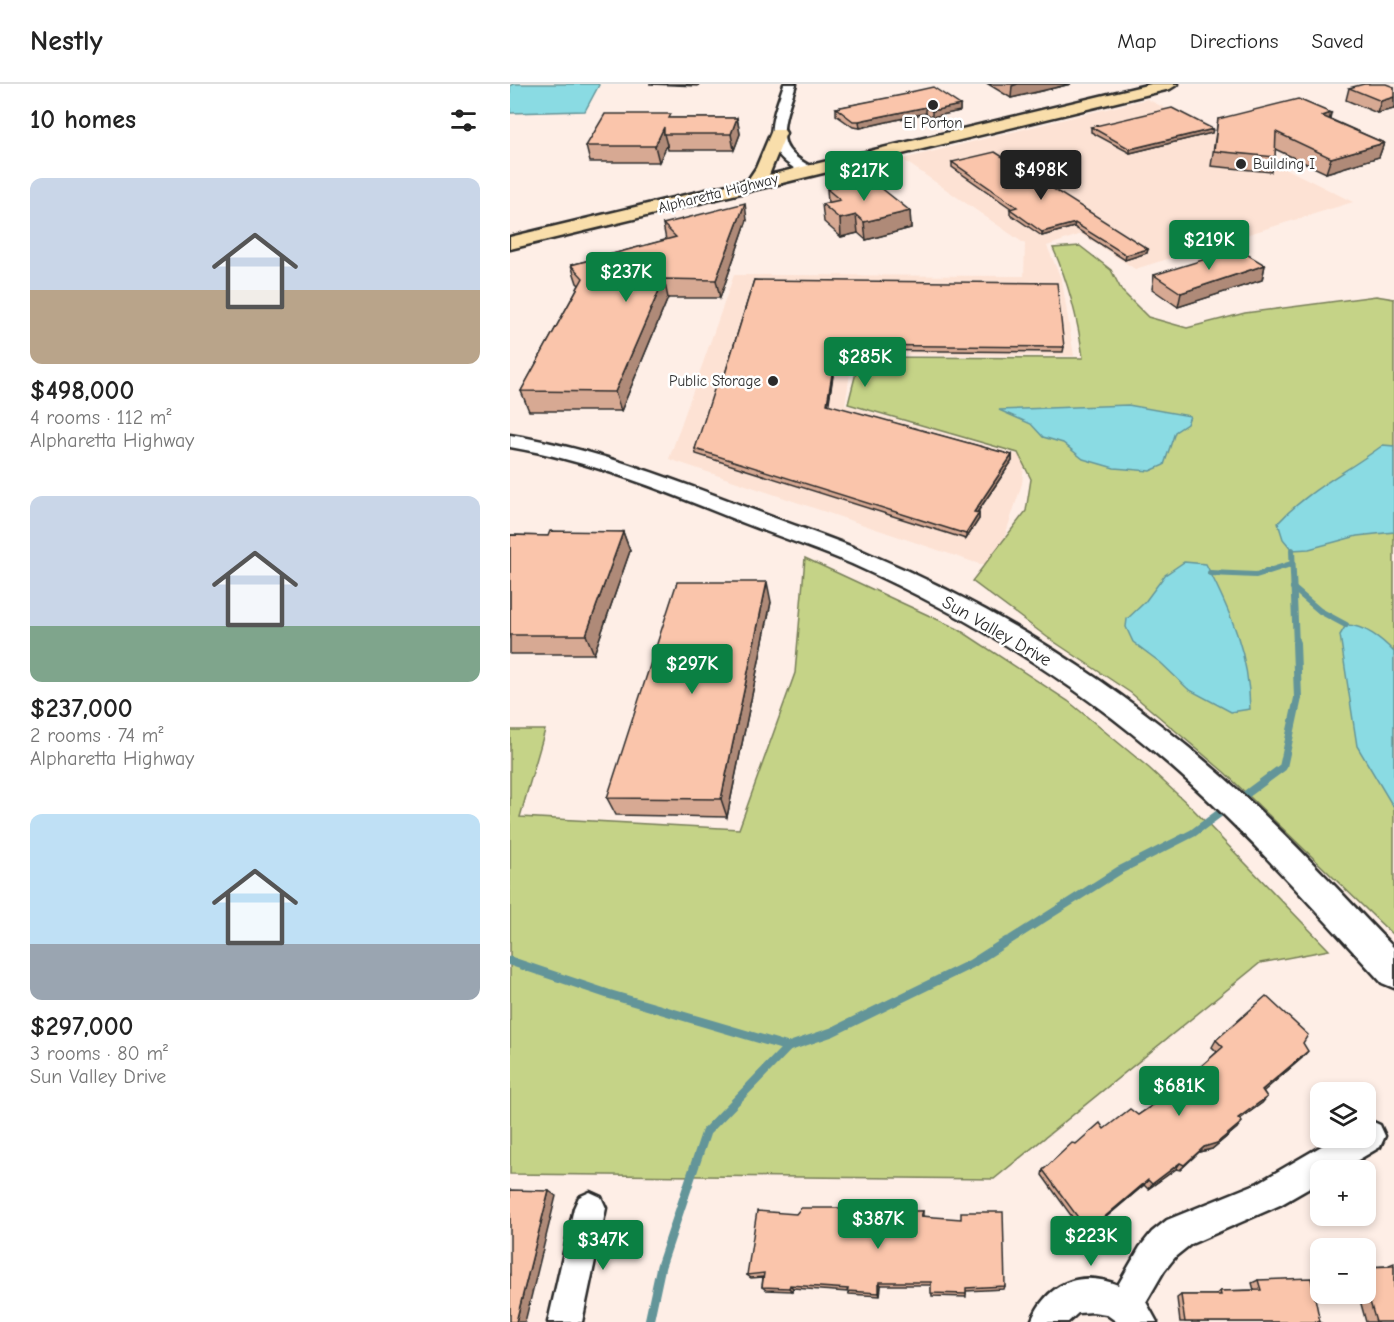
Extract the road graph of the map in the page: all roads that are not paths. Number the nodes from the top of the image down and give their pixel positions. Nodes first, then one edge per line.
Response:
1 (790, 84) edge
2 (1170, 84) edge
3 (778, 133) junction
4 (808, 171) junction
5 (754, 184) junction
6 (510, 243) edge
7 (510, 441) edge
8 (1394, 972) edge
9 (1348, 1148) edge
10 (590, 1208) dead end
11 (1133, 1314) edge
12 (565, 1322) edge
13 (1048, 1322) edge

1 - 3 street
2 - 4 highway, Alpharetta Highway
3 - 4 street
3 - 5 highway
4 - 5 highway, Alpharetta Highway
5 - 6 highway, Alpharetta Highway
7 - 8 street, Sun Valley Drive
9 - 11 street
10 - 12 street
11 - 13 street

